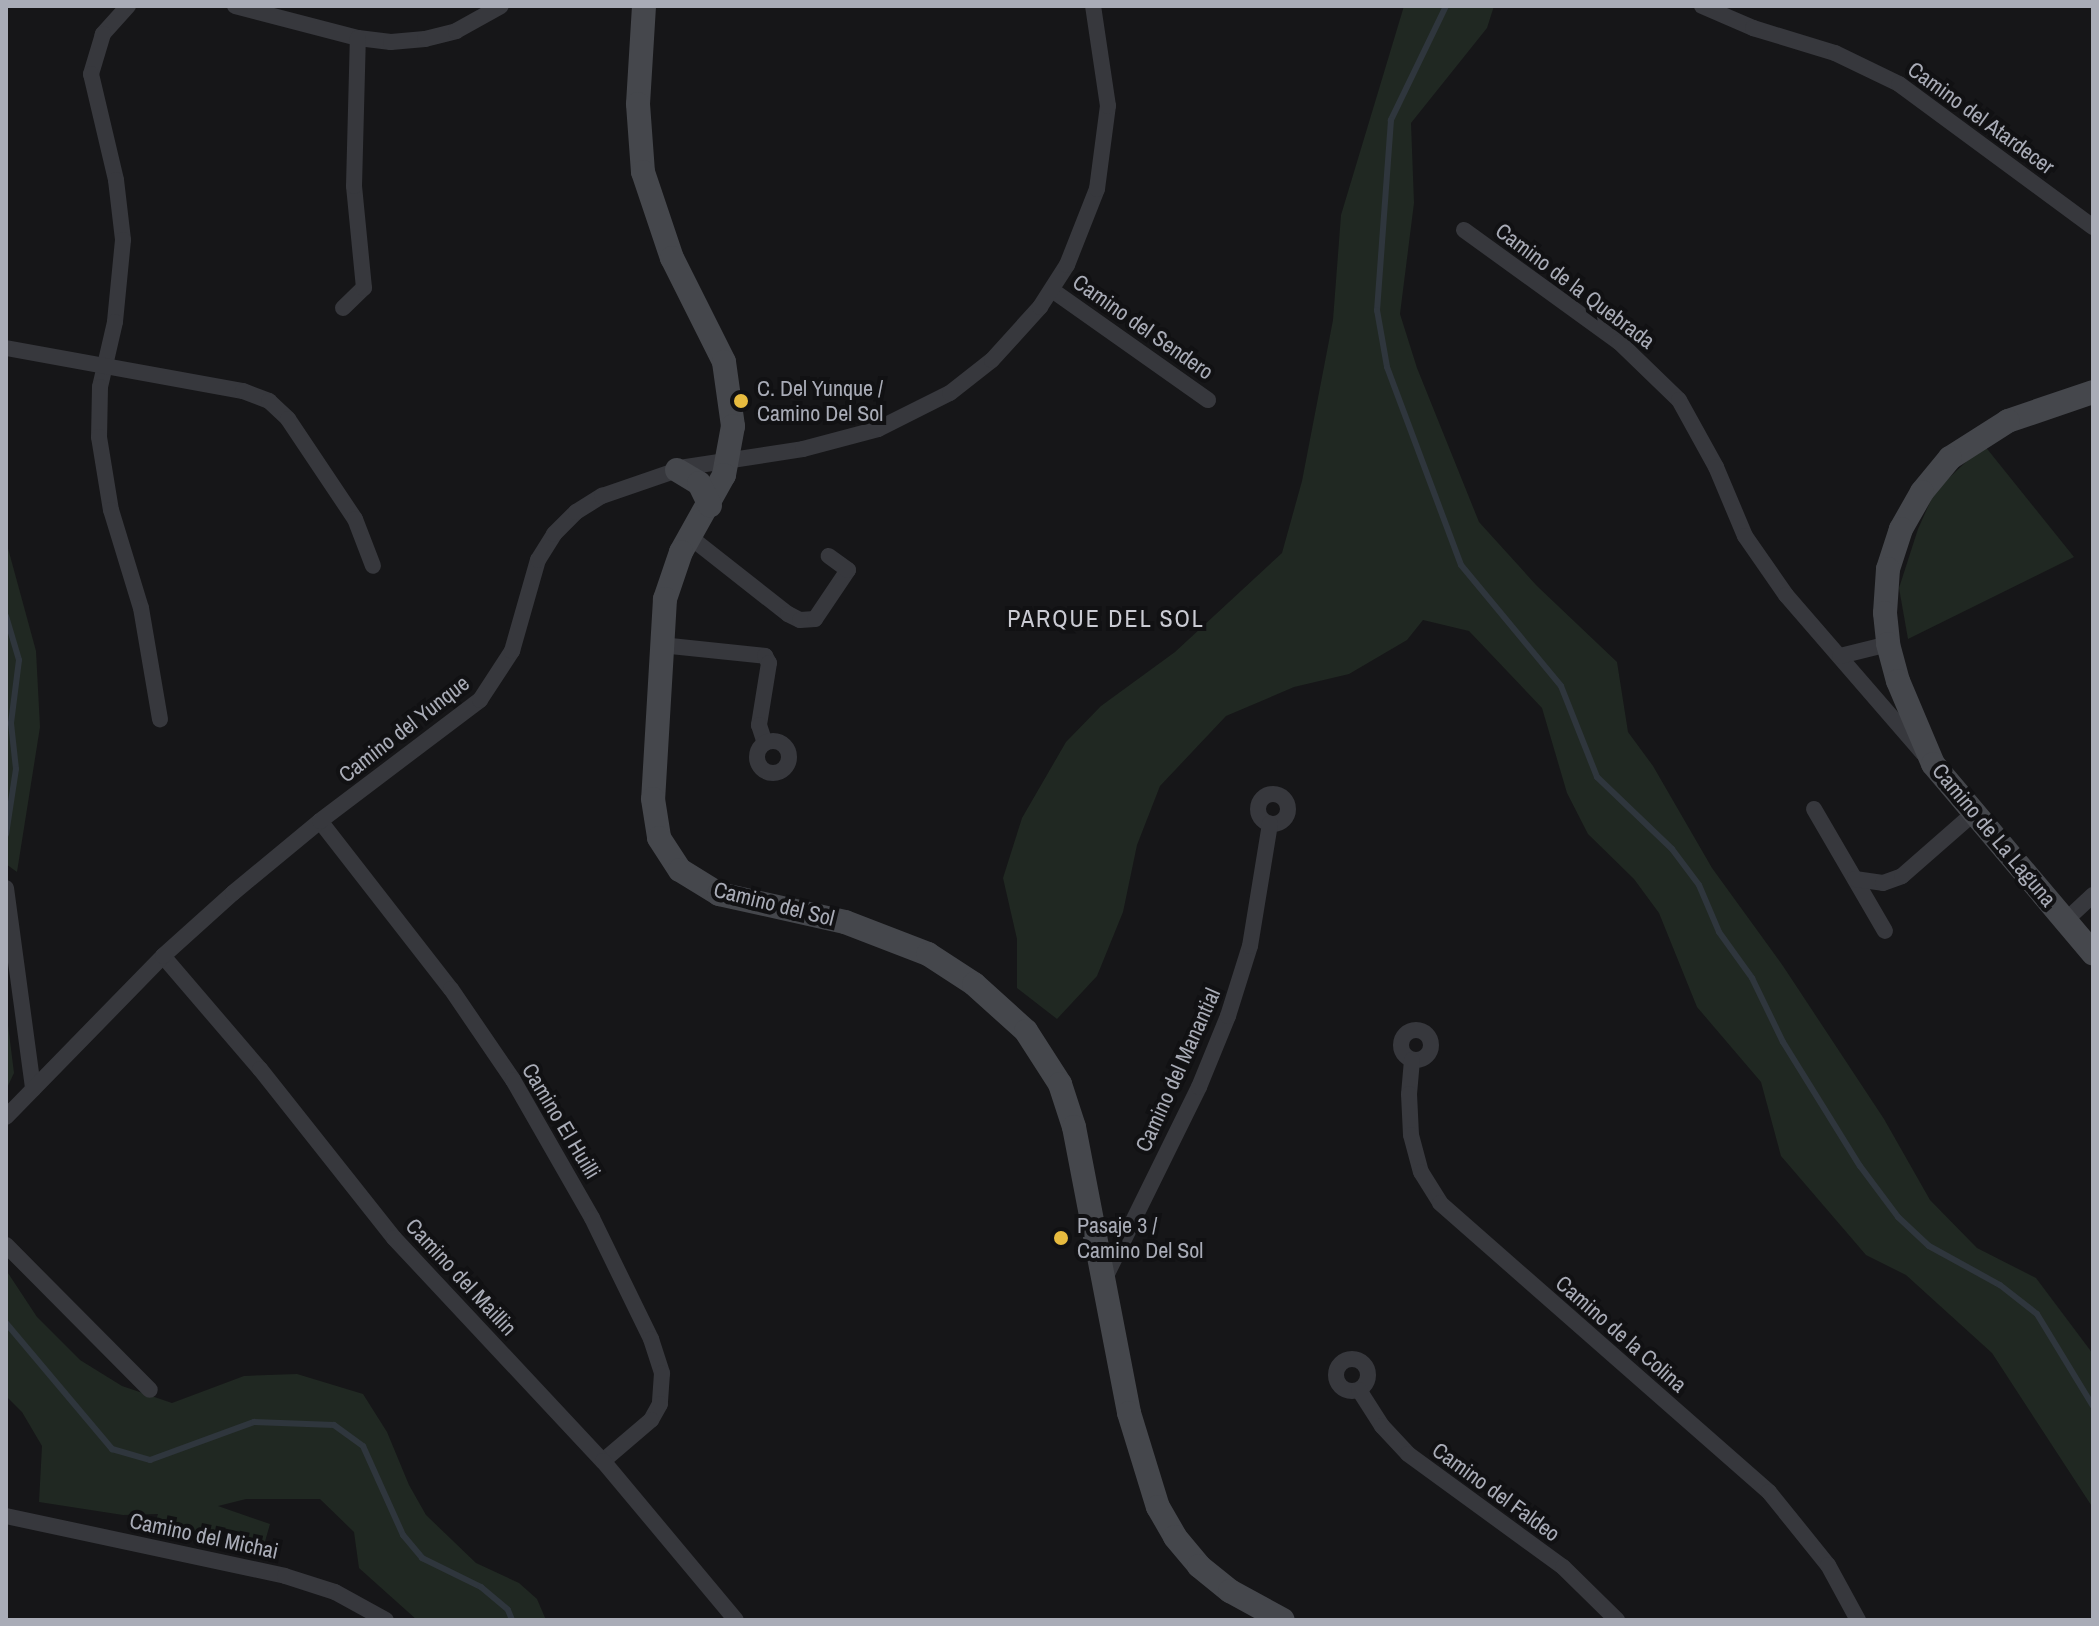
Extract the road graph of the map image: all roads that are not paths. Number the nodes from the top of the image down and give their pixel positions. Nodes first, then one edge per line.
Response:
1 (128, 6) edge
2 (235, 6) edge
3 (501, 6) edge
4 (644, 6) edge
5 (1702, 6) edge
6 (1096, 7) edge
7 (110, 12) edge
8 (358, 38) junction
9 (2093, 227) edge
10 (1464, 230) dead end
11 (1052, 290) junction
12 (343, 308) dead end
13 (8, 351) edge
14 (105, 367) junction
15 (2093, 392) edge
16 (1208, 400) dead end
17 (730, 458) junction
18 (677, 470) junction
19 (710, 506) junction
20 (690, 537) junction
21 (829, 556) dead end
22 (373, 566) dead end
23 (1888, 644) junction
24 (661, 645) junction
25 (1840, 656) junction
26 (160, 719) dead end
27 (765, 743) dead end
28 (1933, 764) junction
29 (1814, 809) dead end
30 (1974, 813) junction
31 (320, 821) junction
32 (1270, 824) dead end
33 (1855, 879) junction
34 (6, 888) edge
35 (2093, 895) edge
36 (2065, 921) junction
37 (1885, 931) dead end
38 (2093, 953) edge
39 (163, 956) junction
40 (1412, 1060) dead end
41 (33, 1089) junction
42 (6, 1117) edge
43 (6, 1245) edge
44 (1105, 1278) junction
45 (150, 1390) dead end
46 (1359, 1390) dead end
47 (603, 1461) junction
48 (6, 1516) edge
49 (386, 1620) edge
50 (736, 1620) edge
51 (1283, 1620) edge
52 (1617, 1620) edge
53 (1858, 1620) edge

1 - 7 street
2 - 8 street
3 - 8 street
4 - 17 street, Camino del Sol
5 - 9 street, Camino del Atardecer
6 - 11 street, Camino del Yunque
7 - 14 street
8 - 12 street
10 - 25 street, Camino de la Quebrada
11 - 16 street, Camino del Sendero
11 - 17 street, Camino del Yunque
13 - 14 street
14 - 22 street
14 - 26 street
15 - 23 street, Camino de La Laguna
17 - 18 street, Camino del Yunque
17 - 19 street, Camino del Sol
18 - 19 street
18 - 31 street, Camino del Yunque
19 - 20 street, Camino del Sol
20 - 21 street
20 - 24 street, Camino del Sol
23 - 25 street
23 - 28 street, Camino de La Laguna
24 - 27 street
24 - 44 street, Camino del Sol
25 - 28 street, Camino de la Quebrada
28 - 30 street, Camino de La Laguna
29 - 33 street
30 - 33 street
30 - 36 street, Camino de La Laguna
31 - 39 street, Camino del Yunque
31 - 47 street, Camino El Huilli
32 - 44 street, Camino del Manantial
33 - 37 street
34 - 41 street
35 - 36 street
36 - 38 street, Camino de La Laguna
39 - 41 street, Camino del Yunque
39 - 47 street, Camino del Maillin
40 - 53 street, Camino de la Colina
41 - 42 street, Camino del Yunque
43 - 45 street
44 - 51 street, Camino del Sol
46 - 52 street, Camino del Faldeo
47 - 50 street, Camino del Maillin
48 - 49 street, Camino del Michai

